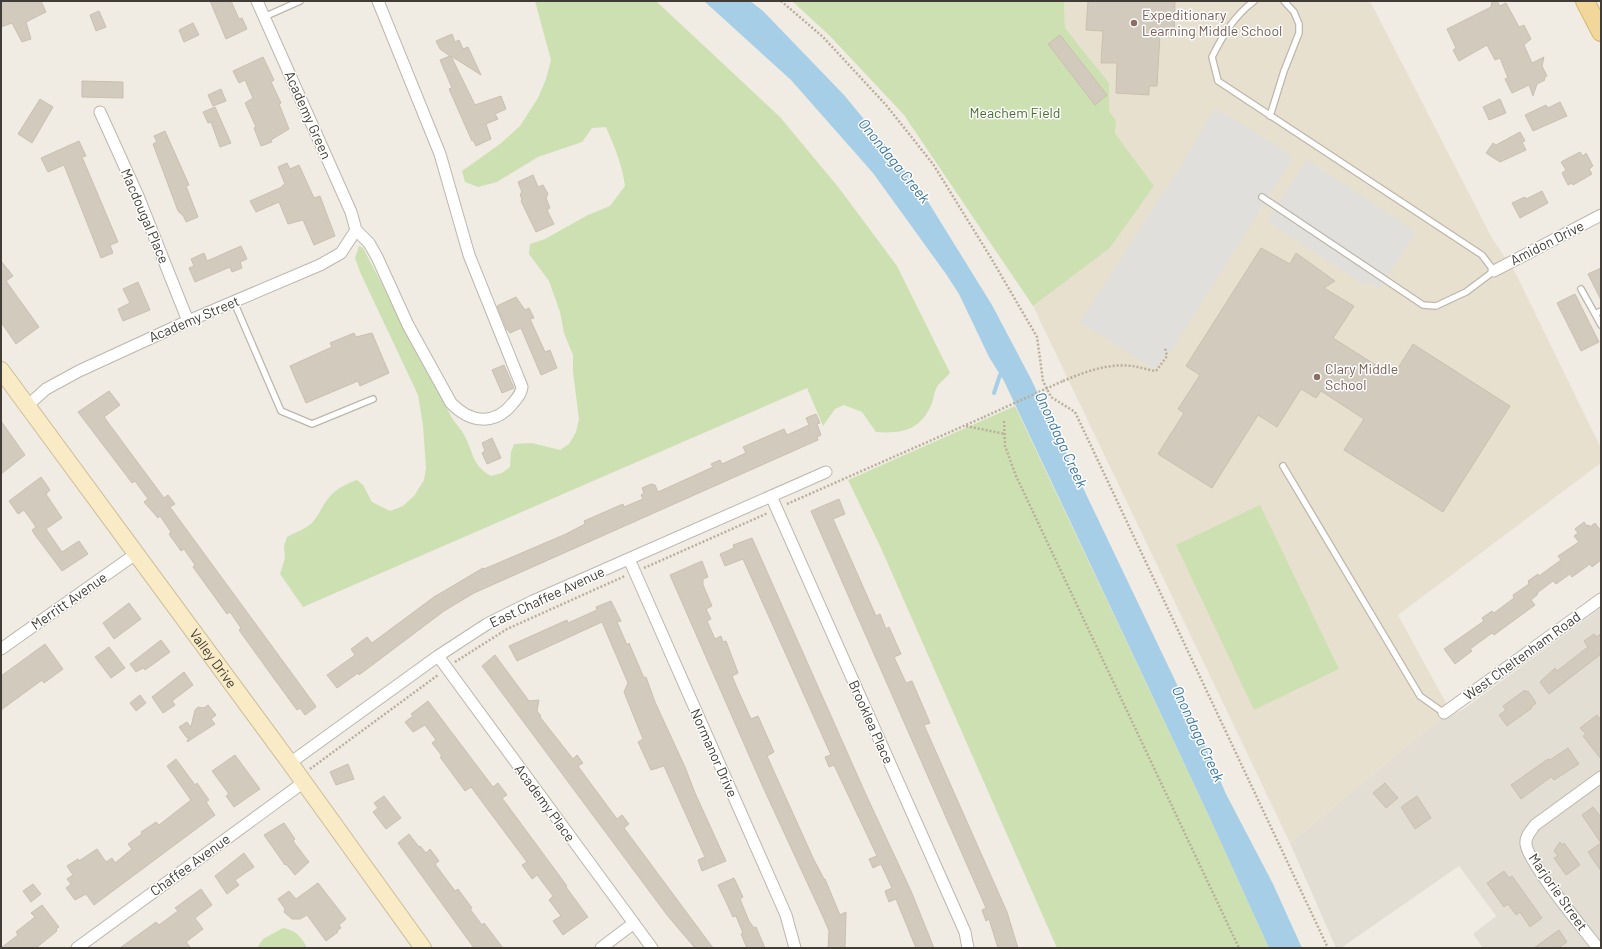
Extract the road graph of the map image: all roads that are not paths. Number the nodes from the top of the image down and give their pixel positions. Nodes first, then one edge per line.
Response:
1 (257, 1) edge
2 (300, 1) edge
3 (378, 1) edge
4 (1254, 1) edge
5 (1284, 1) edge
6 (1592, 8) edge
7 (264, 17) junction
8 (1601, 32) edge
9 (100, 112) dead end
10 (1270, 116) junction
11 (1262, 197) dead end
12 (1601, 215) edge
13 (356, 230) junction
14 (1494, 271) junction
15 (1581, 289) dead end
16 (234, 302) junction
17 (1601, 311) edge
18 (1595, 314) junction
19 (188, 320) junction
20 (1601, 325) edge
21 (1, 370) edge
22 (373, 399) dead end
23 (27, 406) junction
24 (1283, 466) dead end
25 (826, 472) dead end
26 (771, 496) junction
27 (137, 553) junction
28 (629, 559) junction
29 (1601, 599) edge
30 (1, 649) edge
31 (438, 656) junction
32 (1444, 713) joint
33 (290, 763) junction
34 (1601, 777) edge
35 (304, 782) junction
36 (634, 923) junction
37 (77, 948) edge
38 (423, 948) edge
39 (601, 948) edge
40 (652, 948) edge
41 (795, 948) edge
42 (968, 948) edge
43 (1598, 948) edge

1 - 7 street, Academy Green
2 - 7 lane
3 - 13 street
4 - 10 lane
5 - 10 lane
6 - 8 main road
7 - 13 street, Academy Green
9 - 19 street, Macdougal Place
10 - 14 lane
11 - 14 lane
12 - 14 street, Amidon Drive
13 - 16 street, Academy Street
15 - 18 lane
16 - 19 street, Academy Street
16 - 22 lane
17 - 18 lane
18 - 20 lane
19 - 23 street, Academy Street
21 - 23 main road, Valley Drive
23 - 27 main road, Valley Drive
24 - 32 lane
25 - 26 street, East Chaffee Avenue
26 - 28 street, East Chaffee Avenue
26 - 42 street, Brooklea Place
27 - 30 street, Merritt Avenue
27 - 33 main road, Valley Drive
28 - 31 street, East Chaffee Avenue
28 - 41 street, Normanor Drive
29 - 32 street, West Cheltenham Road
31 - 33 street, East Chaffee Avenue
31 - 36 street, Academy Place
33 - 35 main road, Valley Drive
34 - 43 street, Marjorie Street
35 - 37 street, Chaffee Avenue
35 - 38 main road, Valley Drive
36 - 39 street
36 - 40 street, Academy Place

